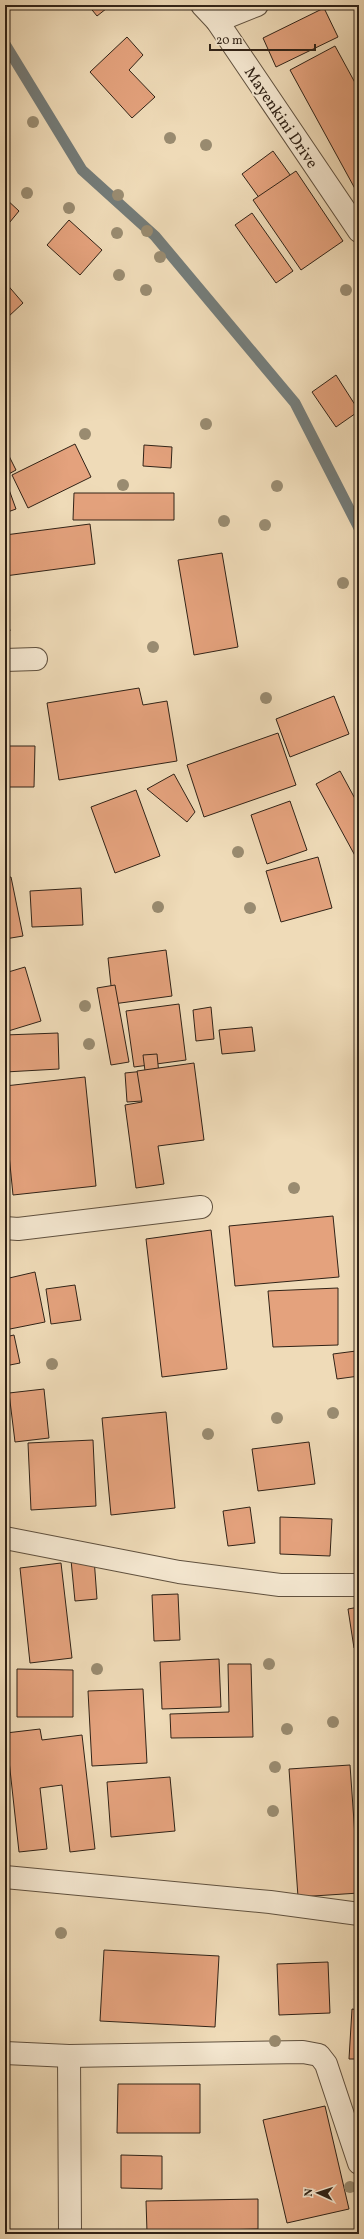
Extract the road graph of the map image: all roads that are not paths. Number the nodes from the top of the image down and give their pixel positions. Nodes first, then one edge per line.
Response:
1 (202, 5) edge
2 (257, 5) edge
3 (217, 21) junction
4 (359, 231) edge
5 (36, 658) dead end
6 (5, 660) edge
7 (201, 1207) dead end
8 (5, 1228) edge
9 (5, 1538) edge
10 (359, 1585) edge
11 (5, 1877) edge
12 (359, 1914) edge
13 (5, 2053) edge
14 (69, 2056) junction
15 (359, 2163) edge
16 (70, 2234) edge

1 - 3 street, Mayenkini Drive
2 - 3 street
3 - 4 street, Mayenkini Drive
5 - 6 street
7 - 8 street
9 - 10 street
11 - 12 street
13 - 14 street
14 - 15 street
14 - 16 street

